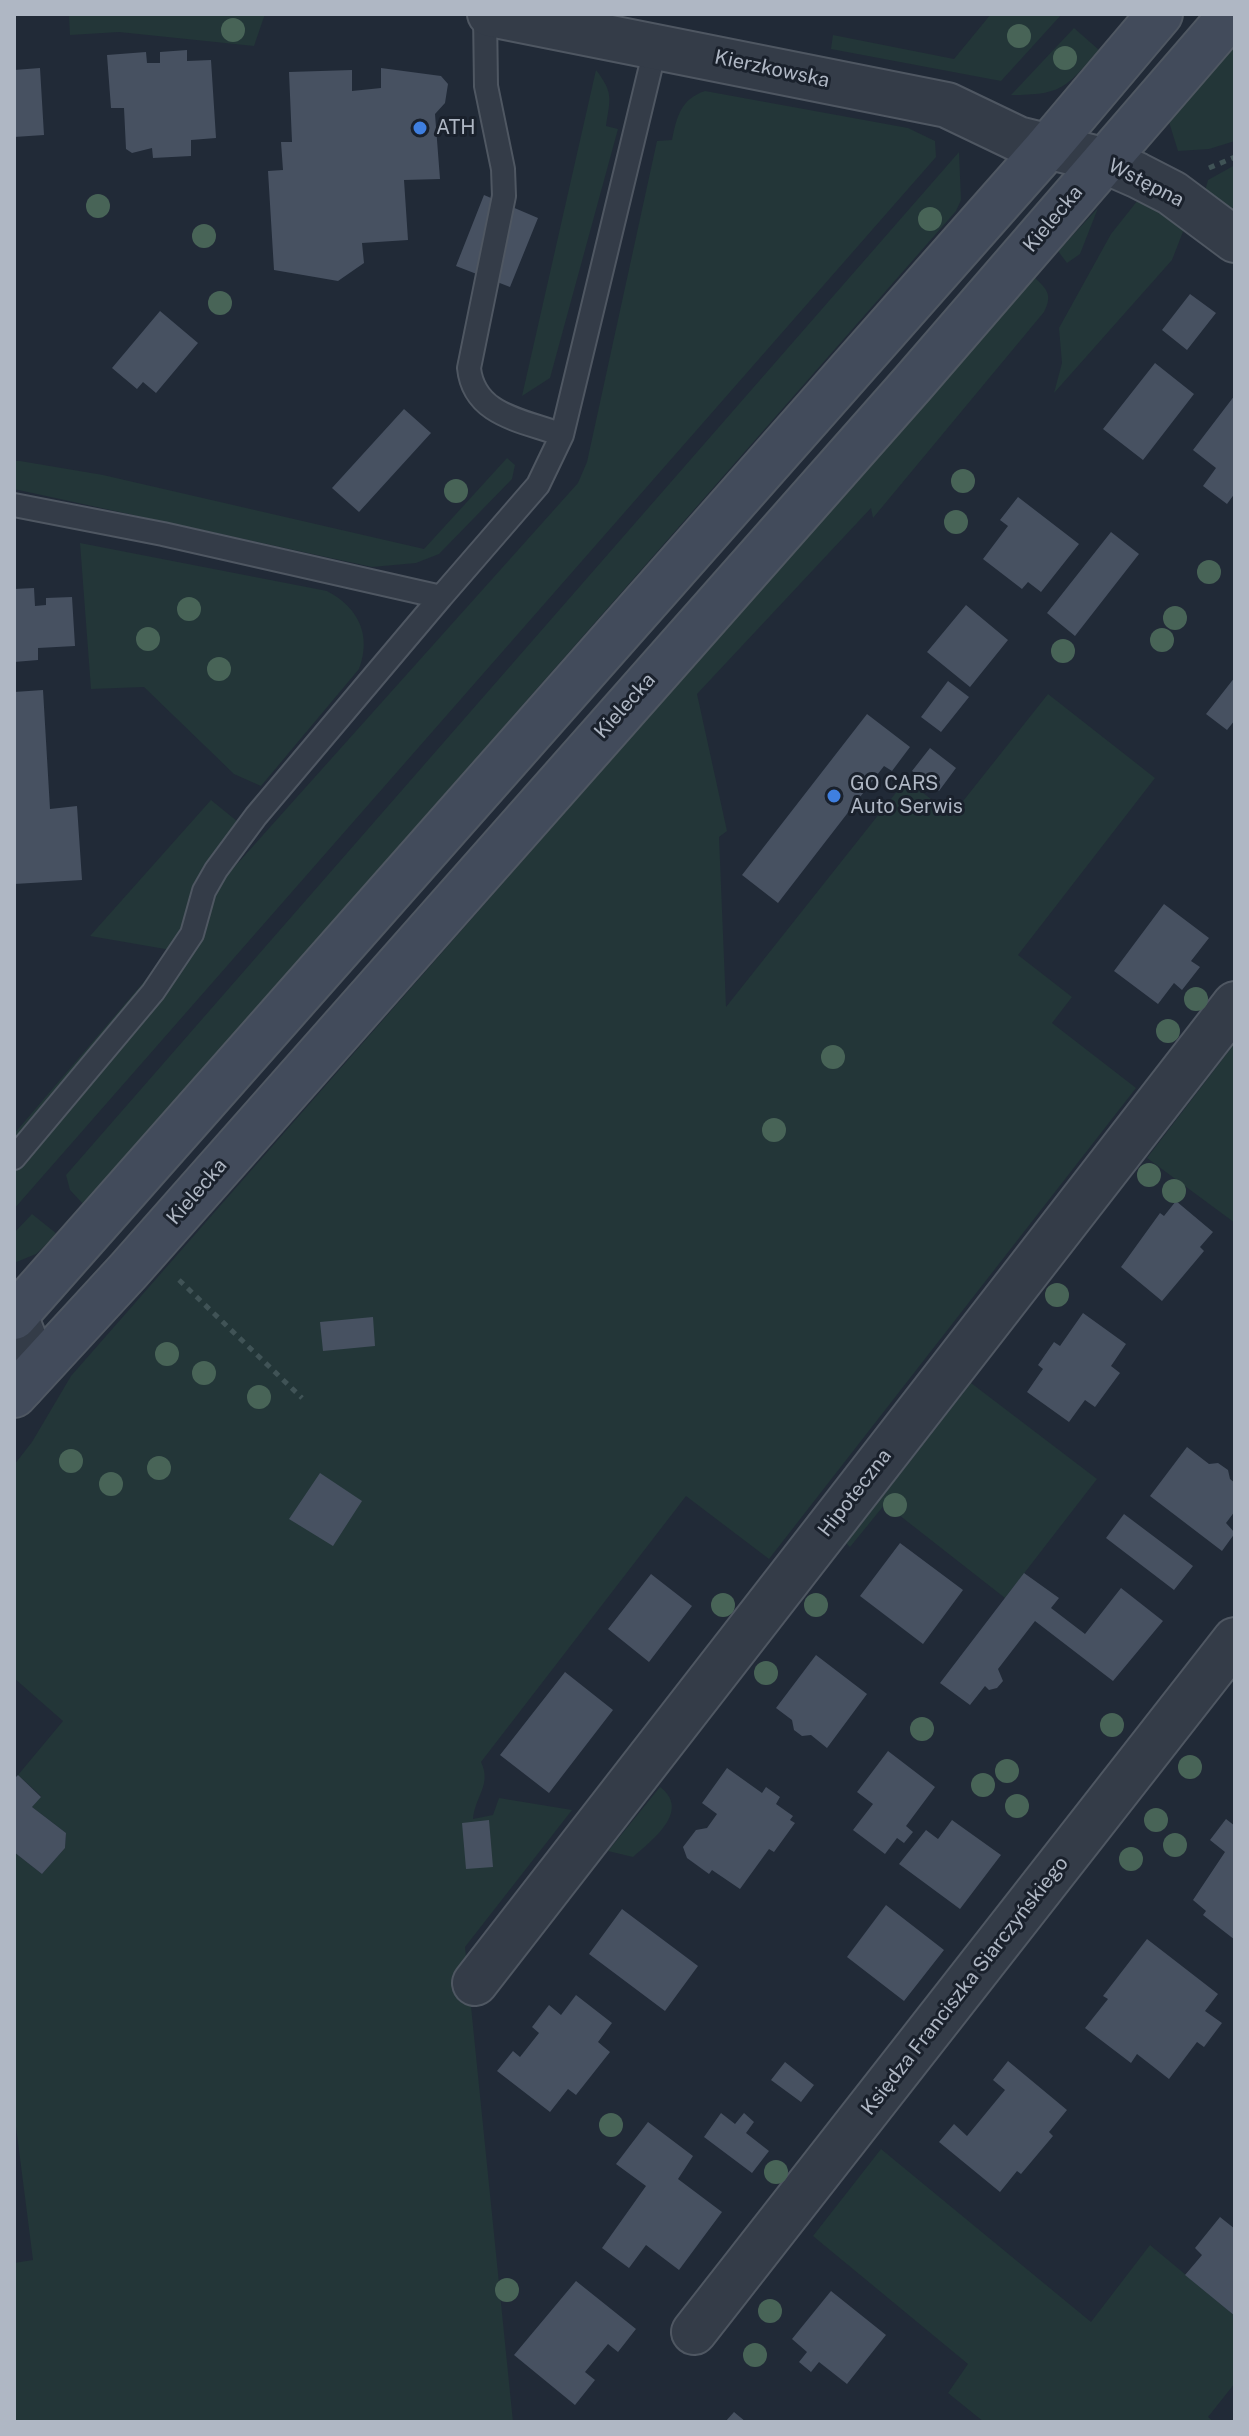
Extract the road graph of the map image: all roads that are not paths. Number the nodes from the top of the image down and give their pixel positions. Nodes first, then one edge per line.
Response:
1 (488, 14) edge
2 (1160, 14) edge
3 (1232, 14) edge
4 (658, 30) edge
5 (1046, 149) junction
6 (1103, 160) junction
7 (1235, 240) edge
8 (562, 435) junction
9 (14, 505) edge
10 (441, 597) junction
11 (1235, 1004) edge
12 (14, 1158) edge
13 (14, 1316) edge
14 (80, 1323) junction
15 (18, 1390) edge
16 (1235, 1640) edge
17 (475, 1983) dead end
18 (694, 2332) dead end

1 - 4 street, Kierzkowska
1 - 8 lane
2 - 5 main road
3 - 6 main road, Kielecka
4 - 5 street, Kierzkowska
4 - 8 lane
5 - 6 street, Wstępna
5 - 13 main road
6 - 7 street, Wstępna
6 - 14 main road, Kielecka
8 - 10 lane
9 - 10 lane
10 - 12 lane
11 - 17 street, Hipoteczna
13 - 14 street
13 - 15 street
14 - 15 main road, Kielecka
16 - 18 street, Księdza Franciszka Siarczyńskiego

